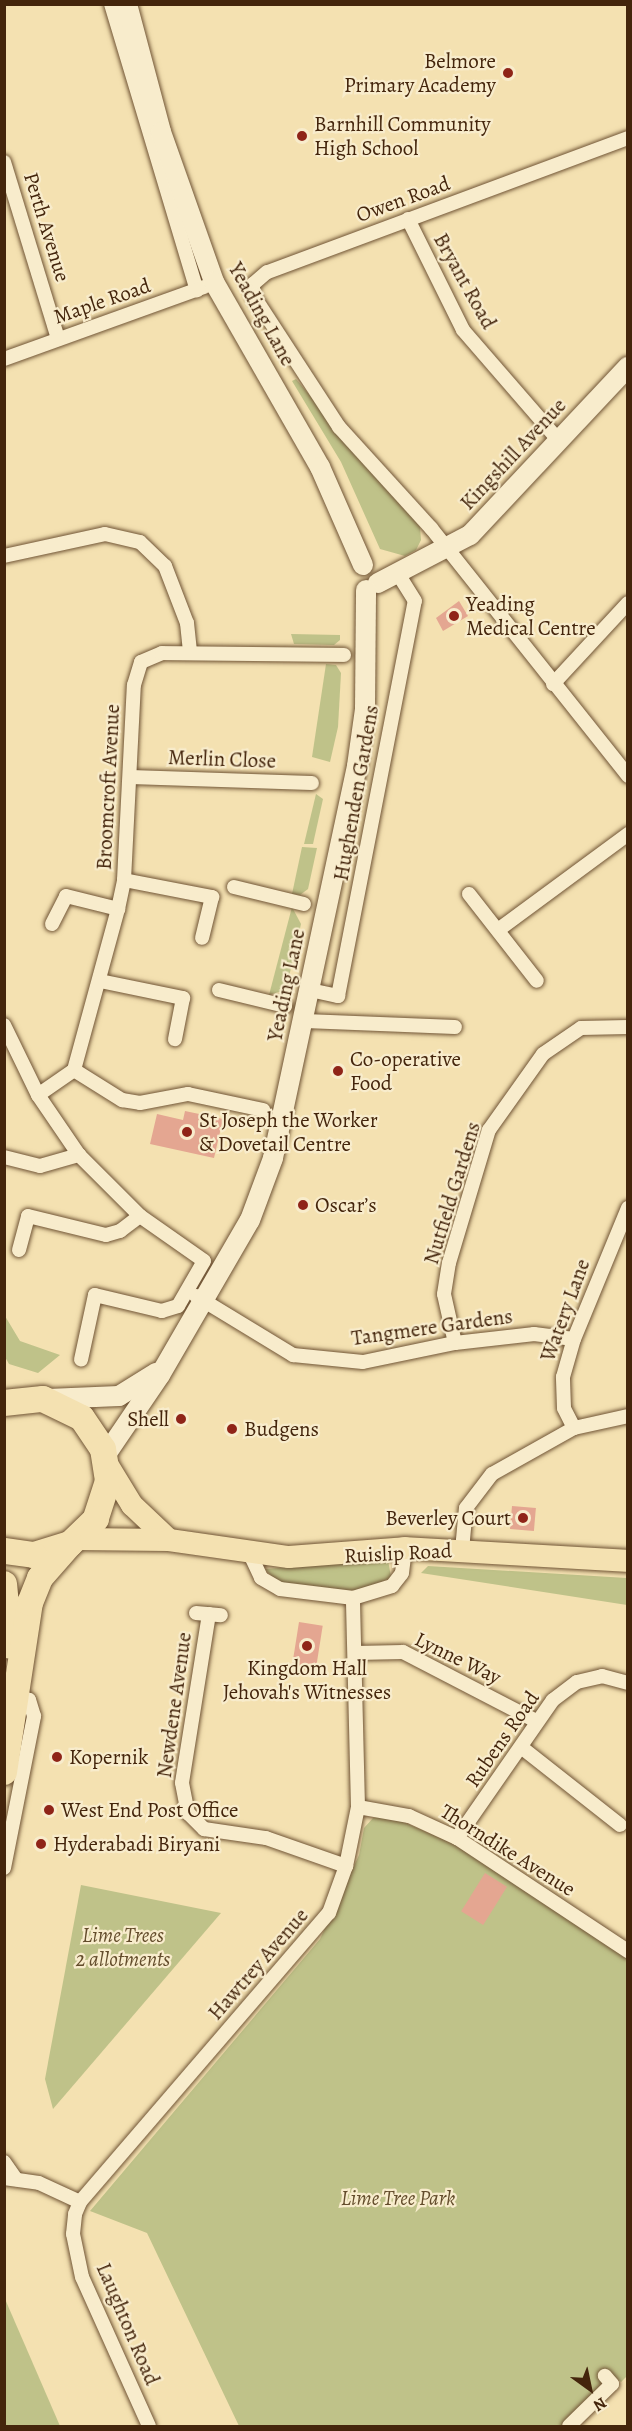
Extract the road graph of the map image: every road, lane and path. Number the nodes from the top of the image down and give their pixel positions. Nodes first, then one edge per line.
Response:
1 (111, 4) edge
2 (127, 4) edge
3 (627, 138) edge
4 (4, 162) edge
5 (408, 219) junction
6 (205, 286) junction
7 (58, 339) junction
8 (4, 359) edge
9 (627, 367) edge
10 (559, 441) junction
11 (448, 550) junction
12 (4, 556) edge
13 (423, 561) junction
14 (399, 575) junction
15 (371, 578) junction
16 (627, 603) edge
17 (190, 653) junction
18 (344, 655) dead end
19 (553, 684) junction
20 (627, 776) edge
21 (130, 777) junction
22 (312, 783) dead end
23 (627, 834) edge
24 (124, 880) junction
25 (234, 887) dead end
26 (469, 894) dead end
27 (304, 904) dead end
28 (118, 909) junction
29 (52, 924) dead end
30 (498, 930) junction
31 (202, 938) dead end
32 (100, 981) junction
33 (537, 981) dead end
34 (219, 990) dead end
35 (310, 990) junction
36 (285, 1006) dead end
37 (305, 1021) junction
38 (4, 1025) edge
39 (455, 1027) dead end
40 (627, 1027) edge
41 (176, 1039) dead end
42 (10, 1054) edge
43 (74, 1070) junction
44 (39, 1095) junction
45 (263, 1110) dead end
46 (79, 1155) junction
47 (4, 1157) edge
48 (627, 1208) edge
49 (140, 1216) junction
50 (19, 1250) dead end
51 (186, 1291) junction
52 (205, 1300) junction
53 (574, 1339) junction
54 (455, 1343) junction
55 (81, 1360) dead end
56 (166, 1364) junction
57 (4, 1386) edge
58 (25, 1400) edge
59 (627, 1416) edge
60 (574, 1428) junction
61 (106, 1460) junction
62 (169, 1540) junction
63 (74, 1542) junction
64 (405, 1548) junction
65 (462, 1550) junction
66 (4, 1551) edge
67 (250, 1554) junction
68 (627, 1562) edge
69 (4, 1584) edge
70 (353, 1598) junction
71 (209, 1614) dead end
72 (356, 1653) junction
73 (627, 1683) edge
74 (11, 1689) edge
75 (536, 1721) junction
76 (521, 1747) junction
77 (4, 1772) edge
78 (358, 1807) junction
79 (620, 1825) dead end
80 (457, 1838) junction
81 (346, 1866) junction
82 (4, 1868) edge
83 (627, 1951) edge
84 (4, 2162) edge
85 (10, 2179) edge
86 (80, 2202) junction
87 (605, 2376) dead end
88 (149, 2427) edge
89 (569, 2427) edge

1 - 6 street
2 - 6 street, Yeading Lane
3 - 5 street, Owen Road
4 - 7 street, Perth Avenue
5 - 10 street, Bryant Road
5 - 11 street, Owen Road
6 - 7 street, Maple Road
6 - 15 street, Yeading Lane
7 - 8 street, Maple Road
9 - 10 street, Kingshill Avenue
10 - 11 street, Kingshill Avenue
11 - 13 street, Kingshill Avenue
11 - 19 street
12 - 17 street
13 - 14 street, Kingshill Avenue
13 - 15 street, Kingshill Avenue
14 - 15 street, Kingshill Avenue
14 - 35 street, Hughenden Gardens
15 - 35 street, Yeading Lane
16 - 19 street
17 - 18 street, Broomcroft Avenue
17 - 21 street, Broomcroft Avenue
19 - 20 street
21 - 22 street, Merlin Close
21 - 24 street, Broomcroft Avenue
23 - 30 street
24 - 28 street, Broomcroft Avenue
24 - 31 street
25 - 27 street
26 - 30 street
28 - 29 street
28 - 32 street, Broomcroft Avenue
30 - 33 street
32 - 41 street
32 - 43 street, Broomcroft Avenue
34 - 36 street
35 - 37 street, Yeading Lane
37 - 39 street
37 - 52 street, Yeading Lane
38 - 42 street
40 - 54 street, Nutfield Gardens
42 - 44 street
43 - 44 street
43 - 45 street
44 - 46 street
46 - 47 street
46 - 49 street
48 - 53 street, Watery Lane
49 - 50 street
49 - 51 street
51 - 52 street, Tangmere Gardens
51 - 55 street
52 - 54 street, Tangmere Gardens
52 - 56 street, Yeading Lane
53 - 54 street, Tangmere Gardens
53 - 60 street, Watery Lane
56 - 58 street, Yeading Lane
56 - 61 street, Yeading Lane
57 - 58 highway
58 - 61 highway
59 - 60 street
60 - 65 street
61 - 62 main road
61 - 63 highway
62 - 63 main road, Ruislip Road
62 - 67 main road, Ruislip Road
63 - 66 highway
63 - 74 highway
64 - 65 main road, Ruislip Road
64 - 67 main road, Ruislip Road
64 - 70 street
65 - 68 main road, Ruislip Road
67 - 70 street
69 - 74 highway
70 - 72 street, Hawtrey Avenue
71 - 81 street, Newdene Avenue
72 - 75 street, Lynne Way
72 - 78 street, Hawtrey Avenue
73 - 75 street, Rubens Road
74 - 77 highway
74 - 82 street
75 - 76 street, Rubens Road
76 - 79 street
76 - 80 street, Rubens Road
78 - 80 street, Thorndike Avenue
78 - 81 street, Hawtrey Avenue
80 - 83 street, Thorndike Avenue
81 - 86 street, Hawtrey Avenue
84 - 85 street
85 - 86 street
86 - 88 street, Laughton Road
87 - 89 street

